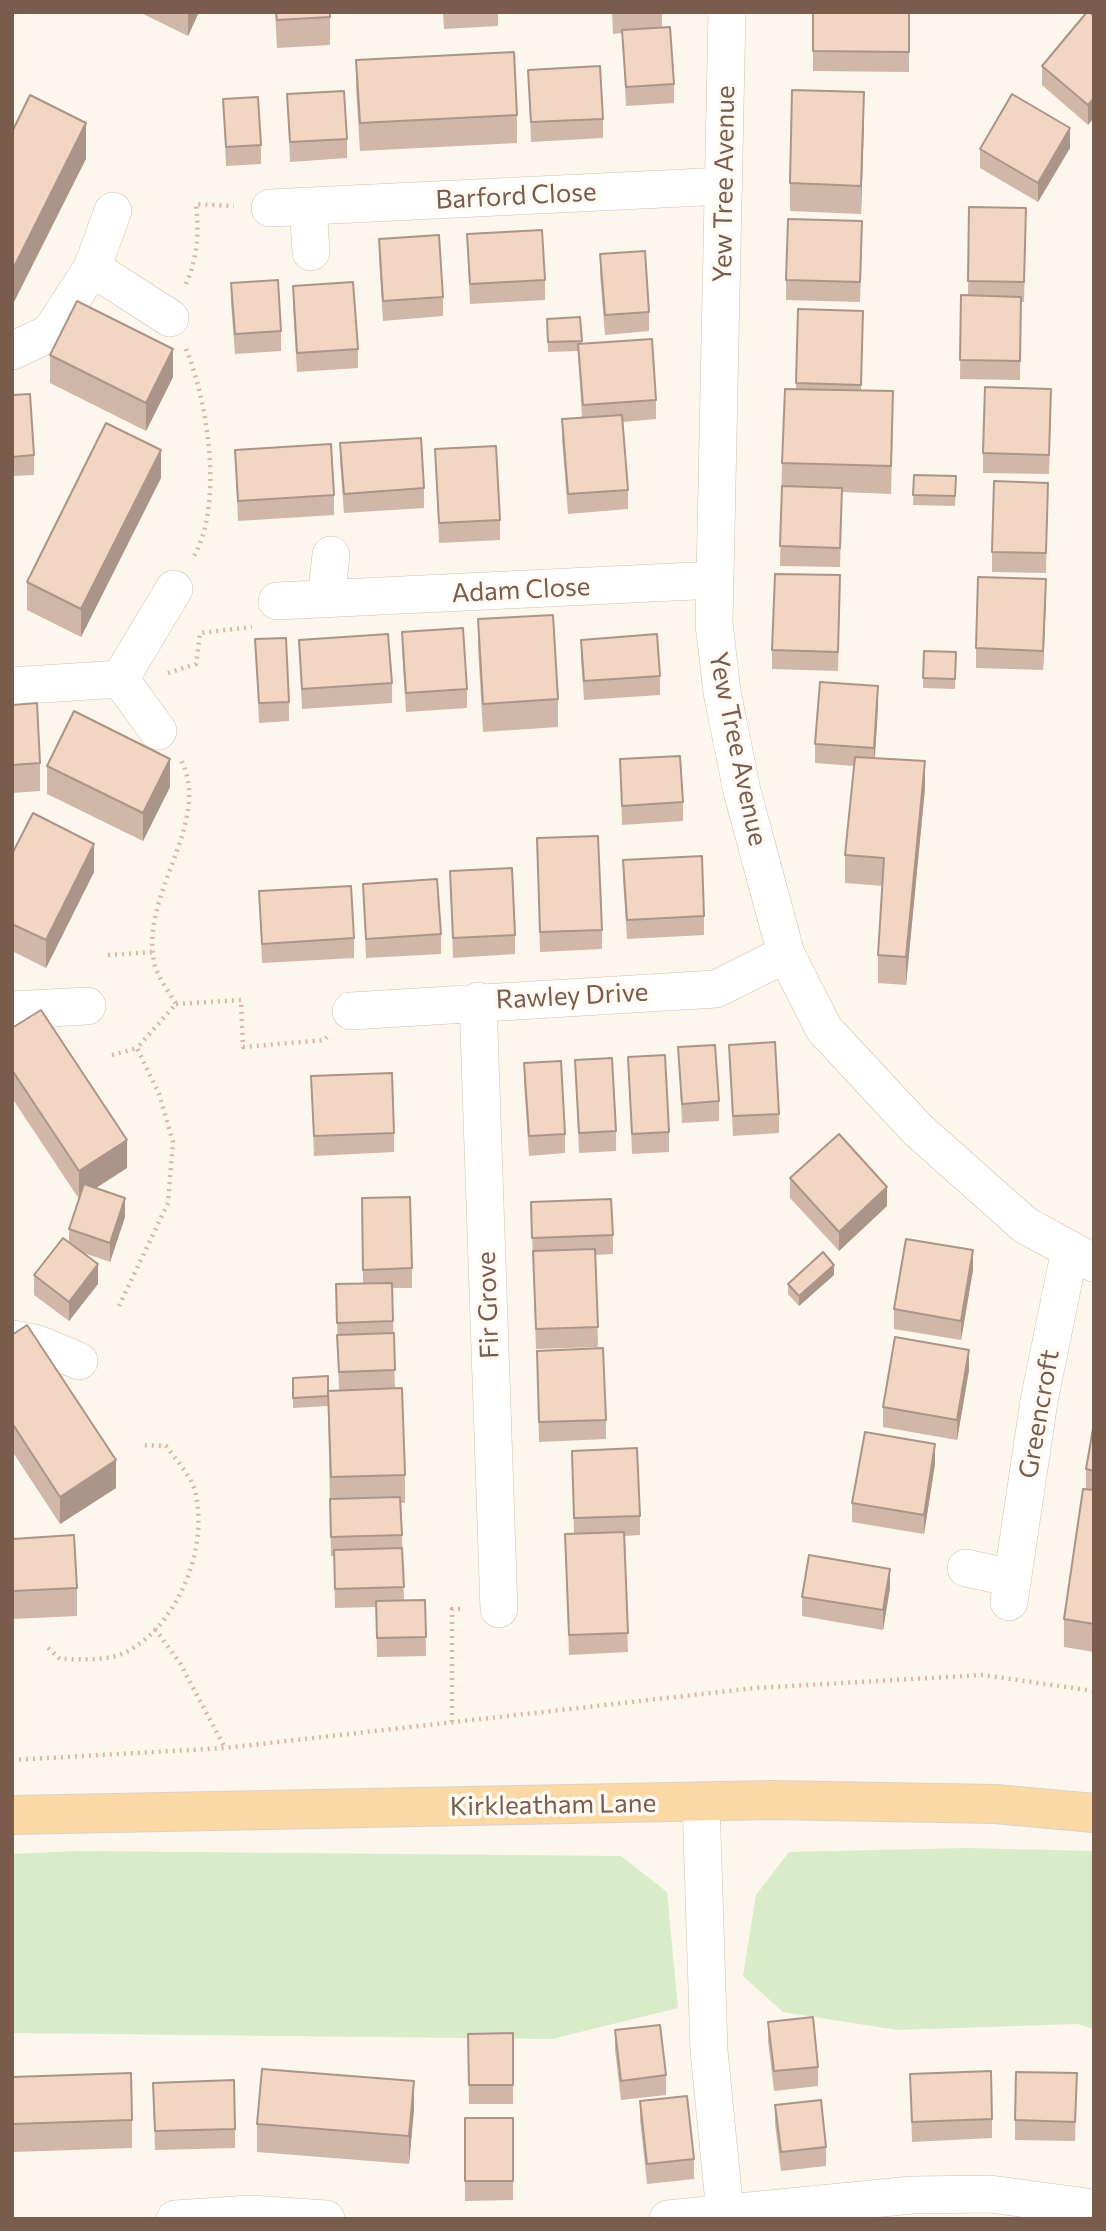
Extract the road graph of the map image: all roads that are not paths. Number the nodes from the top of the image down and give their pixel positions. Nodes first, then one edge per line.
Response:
1 (727, 12) edge
2 (724, 186) junction
3 (308, 206) junction
4 (270, 208) road end
5 (113, 211) dead end
6 (311, 253) dead end
7 (92, 268) junction
8 (170, 318) road end
9 (12, 351) edge
10 (331, 555) dead end
11 (715, 580) junction
12 (174, 589) road end
13 (326, 599) junction
14 (277, 601) road end
15 (120, 679) junction
16 (12, 686) edge
17 (158, 730) road end
18 (786, 954) junction
19 (478, 1001) junction
20 (87, 1006) dead end
21 (12, 1010) edge
22 (351, 1010) road end
23 (1082, 1257) edge
24 (12, 1339) edge
25 (79, 1361) dead end
26 (966, 1568) dead end
27 (499, 1609) road end
28 (701, 1802) junction
29 (1094, 1812) edge
30 (12, 1815) edge
31 (912, 2207) edge
32 (1094, 2208) edge
33 (725, 2213) junction
34 (251, 2216) edge
35 (175, 2219) edge
36 (326, 2219) edge
37 (668, 2219) edge

1 - 2 street, Yew Tree Avenue
2 - 3 street, Barford Close
2 - 11 street, Yew Tree Avenue
3 - 4 street, Barford Close
3 - 6 street
5 - 7 street
7 - 8 street
7 - 9 street
10 - 13 street
11 - 13 street, Adam Close
11 - 18 street, Yew Tree Avenue
12 - 15 street
13 - 14 street, Adam Close
15 - 16 street
15 - 17 street
18 - 19 street, Rawley Drive
18 - 23 street, Yew Tree Avenue
19 - 22 street, Rawley Drive
19 - 27 street, Fir Grove
20 - 21 street
23 - 26 street, Greencroft
24 - 25 street
28 - 29 main road, Kirkleatham Lane
28 - 30 main road, Kirkleatham Lane
28 - 33 street
31 - 32 street
31 - 33 street
33 - 37 street
34 - 35 street
34 - 36 street

